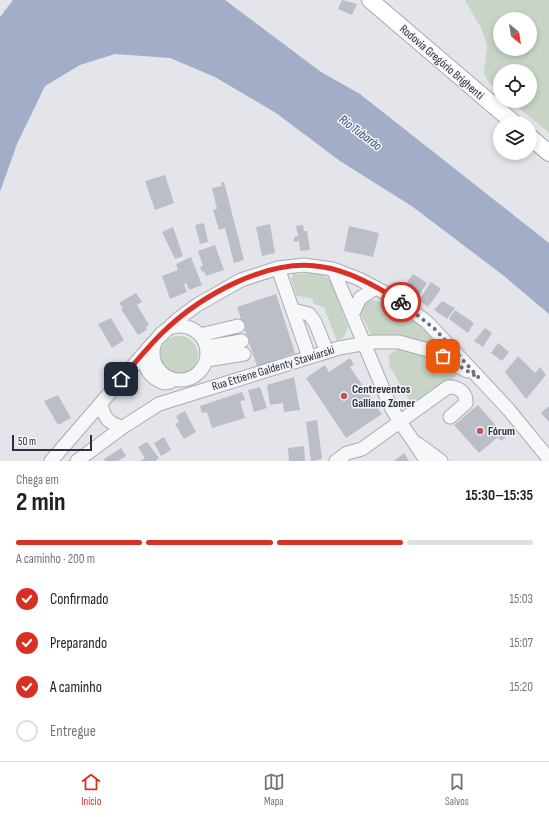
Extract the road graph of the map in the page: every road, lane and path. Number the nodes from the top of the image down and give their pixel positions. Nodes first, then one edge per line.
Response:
1 (370, 0) edge
2 (506, 116) edge
3 (537, 143) edge
4 (549, 154) edge
5 (278, 268) junction
6 (334, 269) junction
7 (376, 288) junction
8 (293, 310) junction
9 (352, 315) junction
10 (238, 326) dead end
11 (163, 332) junction
12 (200, 335) junction
13 (242, 341) dead end
14 (364, 344) junction
15 (207, 347) junction
16 (327, 352) junction
17 (244, 354) dead end
18 (142, 355) junction
19 (305, 358) junction
20 (206, 360) junction
21 (479, 378) junction
22 (177, 380) junction
23 (101, 404) junction
24 (450, 417) dead end
25 (400, 423) junction
26 (123, 427) junction
27 (416, 442) junction
28 (362, 450) junction
29 (549, 458) edge
30 (51, 461) edge
31 (77, 461) edge
32 (336, 461) edge
33 (356, 461) edge
34 (426, 461) edge
35 (441, 461) edge

1 - 2 main road, Rodovia Gregório Brighenti
3 - 4 main road
5 - 6 street
5 - 8 street
5 - 11 street
6 - 7 street
6 - 9 street
7 - 9 street
7 - 21 street
8 - 16 street
8 - 19 street
9 - 14 street
10 - 12 street
11 - 12 street
11 - 18 street
11 - 22 street
12 - 15 street
13 - 15 street
14 - 16 street, Rua Ettiene Galdenty Stawiarski
14 - 21 street, Rua Ettiene Galdenty Stawiarski
14 - 25 street
15 - 20 street
16 - 19 street, Rua Ettiene Galdenty Stawiarski
17 - 20 street
18 - 22 street
18 - 23 street
19 - 26 street, Rua Ettiene Galdenty Stawiarski
20 - 22 street
21 - 29 street
23 - 26 street
23 - 30 street
24 - 25 street
25 - 27 street
25 - 28 street
26 - 31 street, Rua Ettiene Galdenty Stawiarski
27 - 34 street
27 - 35 street
28 - 32 street
28 - 33 street

